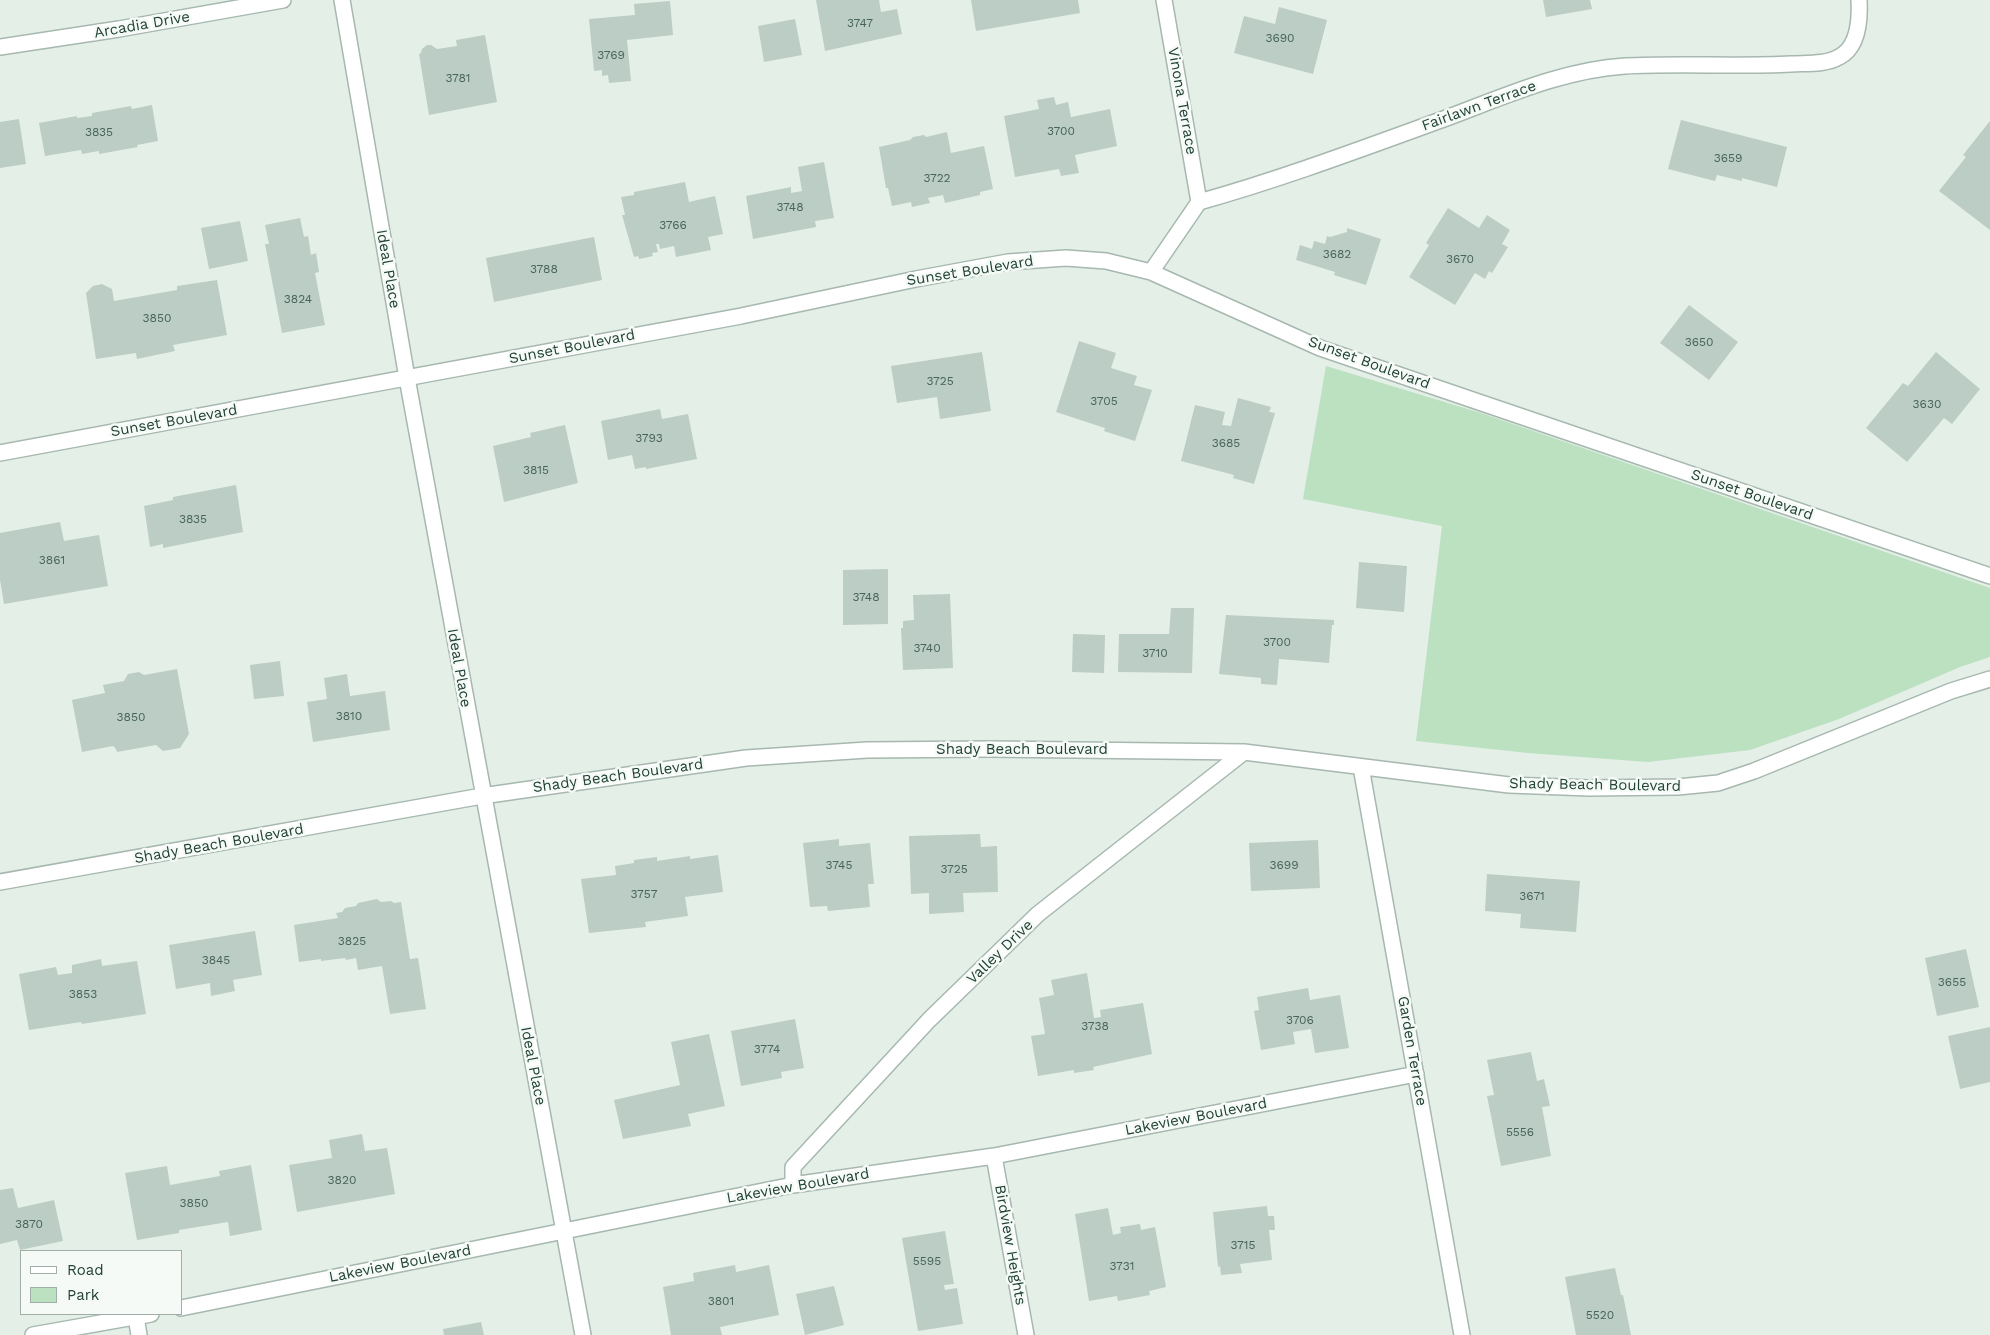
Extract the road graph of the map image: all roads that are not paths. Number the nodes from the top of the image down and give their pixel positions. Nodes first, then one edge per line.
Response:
1 (283, 0) edge
2 (342, 0) edge
3 (1164, 0) edge
4 (1859, 0) edge
5 (0, 47) edge
6 (1199, 202) junction
7 (1152, 272) junction
8 (407, 378) junction
9 (0, 452) edge
10 (1990, 576) edge
11 (1990, 679) edge
12 (1244, 752) junction
13 (1361, 767) junction
14 (482, 796) junction
15 (0, 882) edge
16 (1416, 1074) junction
17 (994, 1156) junction
18 (793, 1185) junction
19 (564, 1231) junction
20 (182, 1308) edge
21 (143, 1315) edge
22 (33, 1335) edge
23 (139, 1335) edge
24 (583, 1335) edge
25 (1026, 1335) edge
26 (1462, 1335) edge

1 - 5 street, Arcadia Drive
2 - 8 street, Ideal Place
3 - 6 street, Vinona Terrace
4 - 6 street, Fairlawn Terrace
6 - 7 street
7 - 8 street, Sunset Boulevard
7 - 10 street, Sunset Boulevard
8 - 9 street, Sunset Boulevard
8 - 14 street, Ideal Place
11 - 13 street, Shady Beach Boulevard
12 - 13 street, Shady Beach Boulevard
12 - 14 street, Shady Beach Boulevard
12 - 18 street, Valley Drive
13 - 16 street, Garden Terrace
14 - 15 street, Shady Beach Boulevard
14 - 19 street, Ideal Place
16 - 17 street, Lakeview Boulevard
16 - 26 street, Garden Terrace
17 - 18 street, Lakeview Boulevard
17 - 25 street, Birdview Heights
18 - 19 street, Lakeview Boulevard
19 - 20 street, Lakeview Boulevard
19 - 24 street, Ideal Place
21 - 22 street
21 - 23 street

